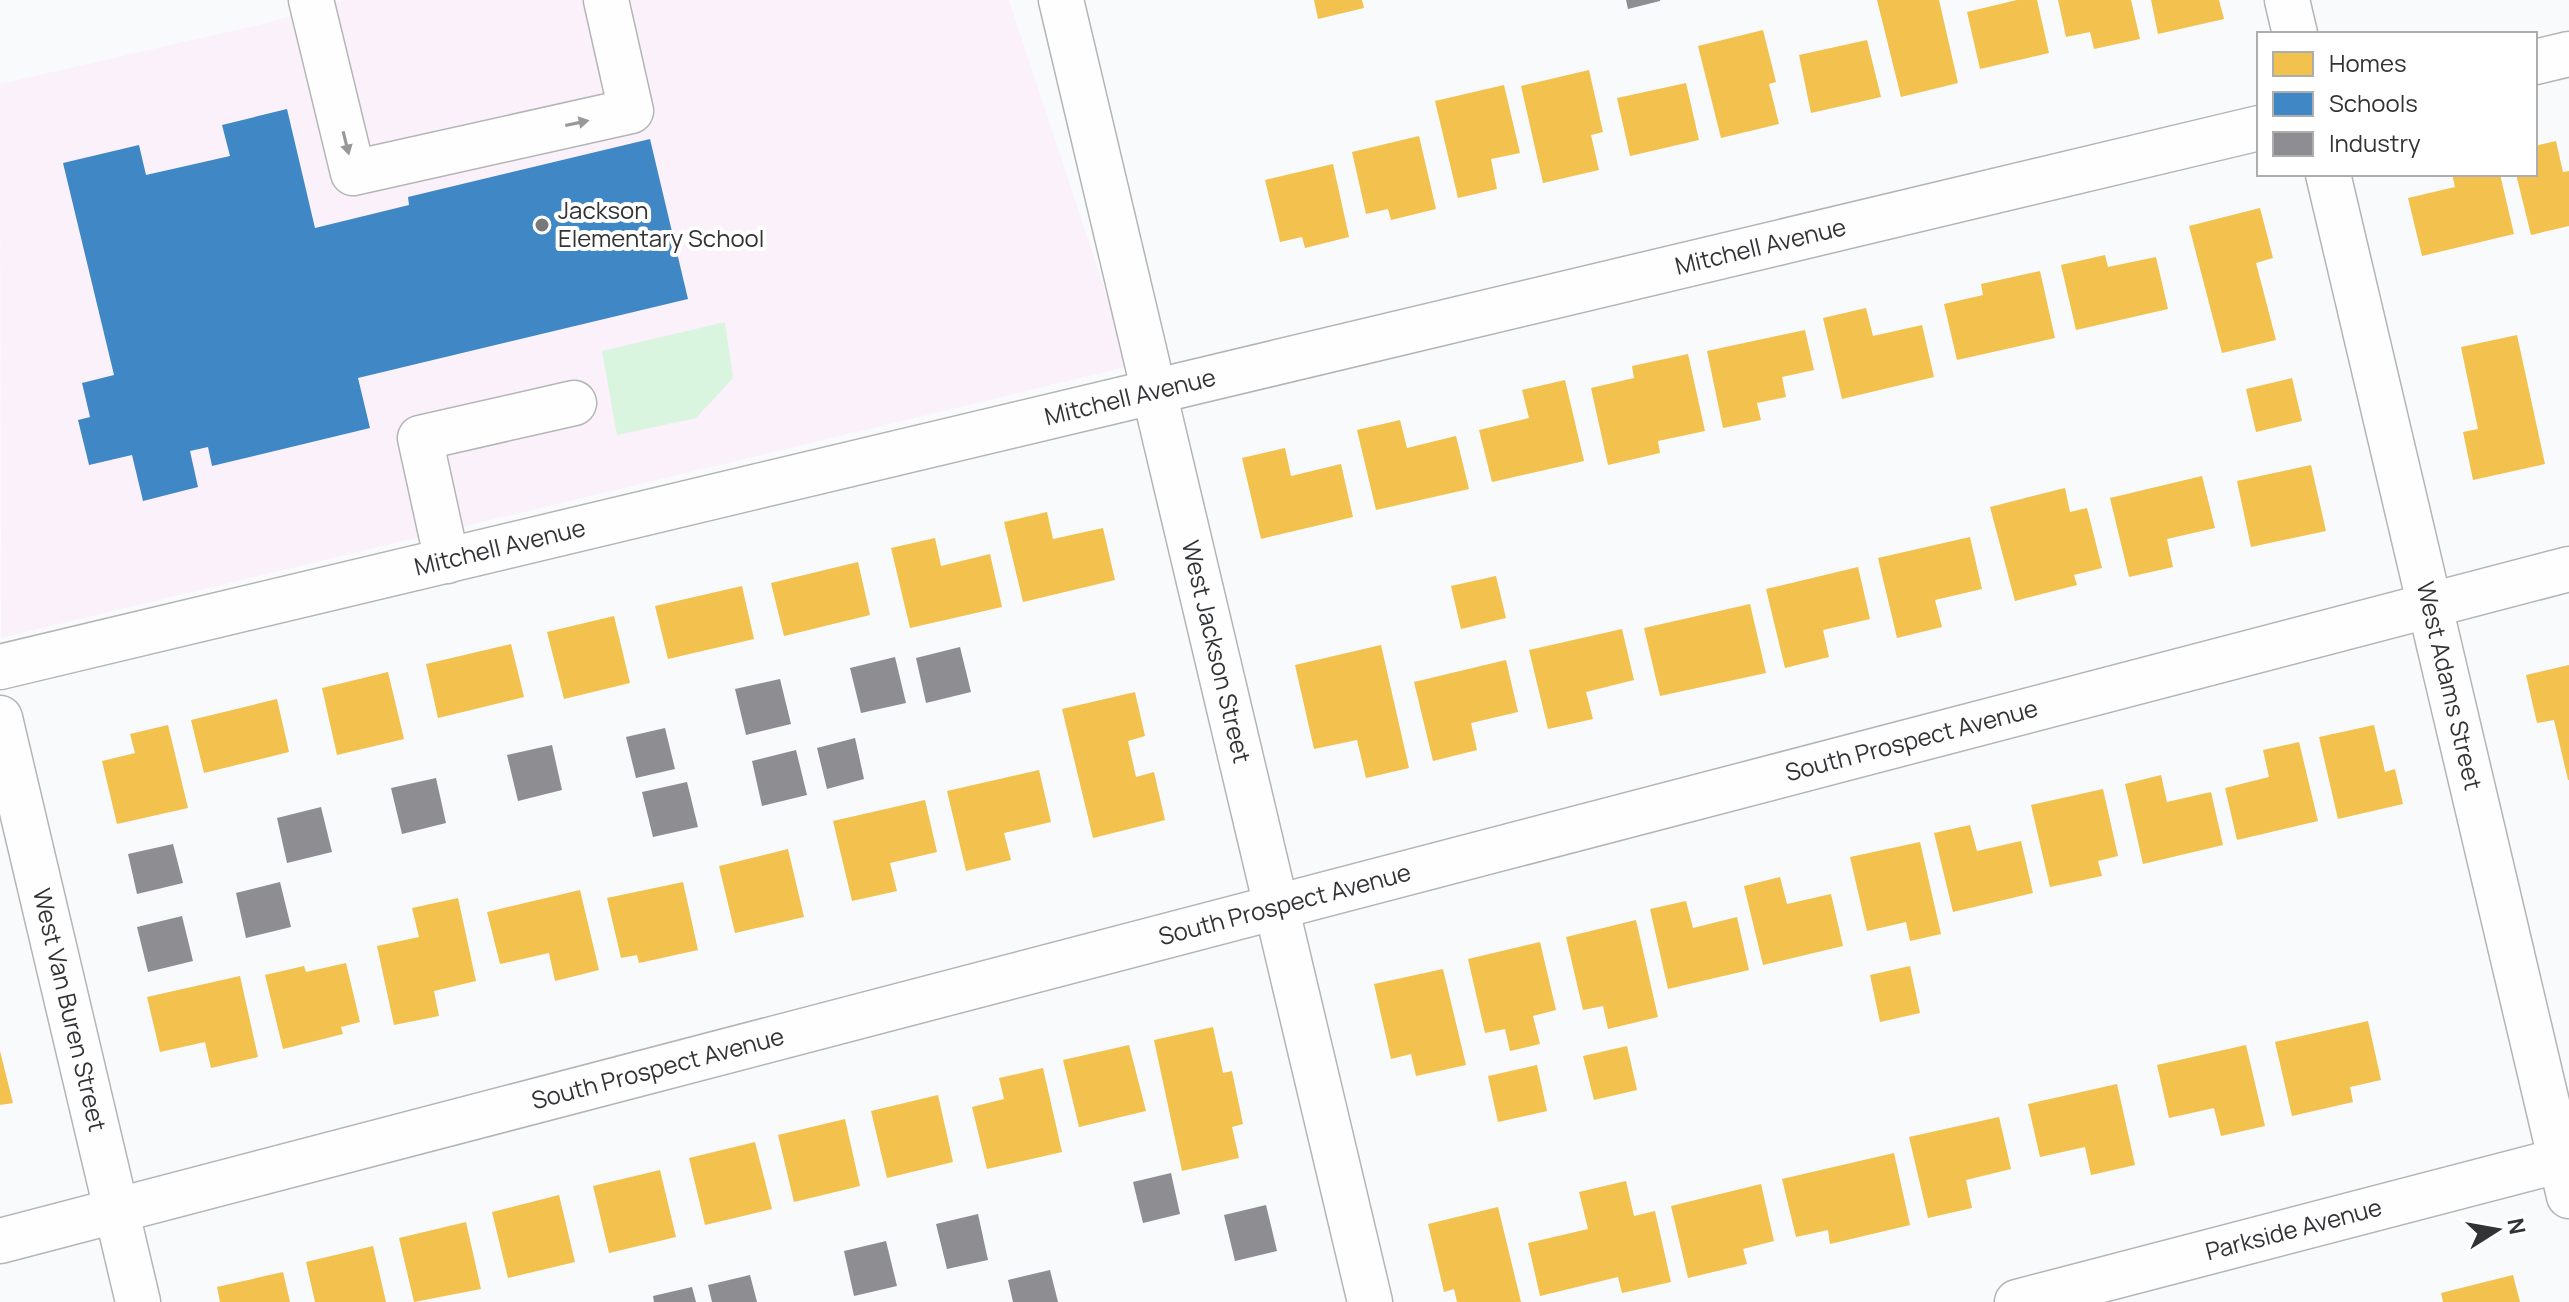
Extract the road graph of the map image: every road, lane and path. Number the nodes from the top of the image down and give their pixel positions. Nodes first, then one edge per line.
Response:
1 (311, 0) edge
2 (606, 0) edge
3 (1061, 0) edge
4 (2287, 0) edge
5 (2295, 32) edge
6 (2569, 54) edge
7 (2537, 62) edge
8 (2257, 128) edge
9 (2328, 176) edge
10 (1155, 392) junction
11 (574, 403) dead end
12 (447, 561) junction
13 (2569, 569) edge
14 (2430, 606) junction
15 (0, 667) edge
16 (0, 718) edge
17 (1276, 907) junction
18 (2566, 1171) edge
19 (116, 1210) junction
20 (0, 1241) edge
21 (138, 1302) edge
22 (1370, 1302) edge
23 (2017, 1302) edge

1 -> 2 street
3 - 10 street, West Jackson Street
4 - 5 street
6 - 7 street
8 - 10 street, Mitchell Avenue
9 - 14 street, West Adams Street
10 - 12 street, Mitchell Avenue
10 - 17 street, West Jackson Street
11 - 12 street
12 - 15 street, Mitchell Avenue
13 - 14 street, South Prospect Avenue
14 - 17 street, South Prospect Avenue
14 - 18 street, West Adams Street
16 - 19 street, West Van Buren Street
17 - 19 street, South Prospect Avenue
17 - 22 street, West Jackson Street
18 - 23 street, Parkside Avenue
19 - 20 street, South Prospect Avenue
19 - 21 street, West Van Buren Street

